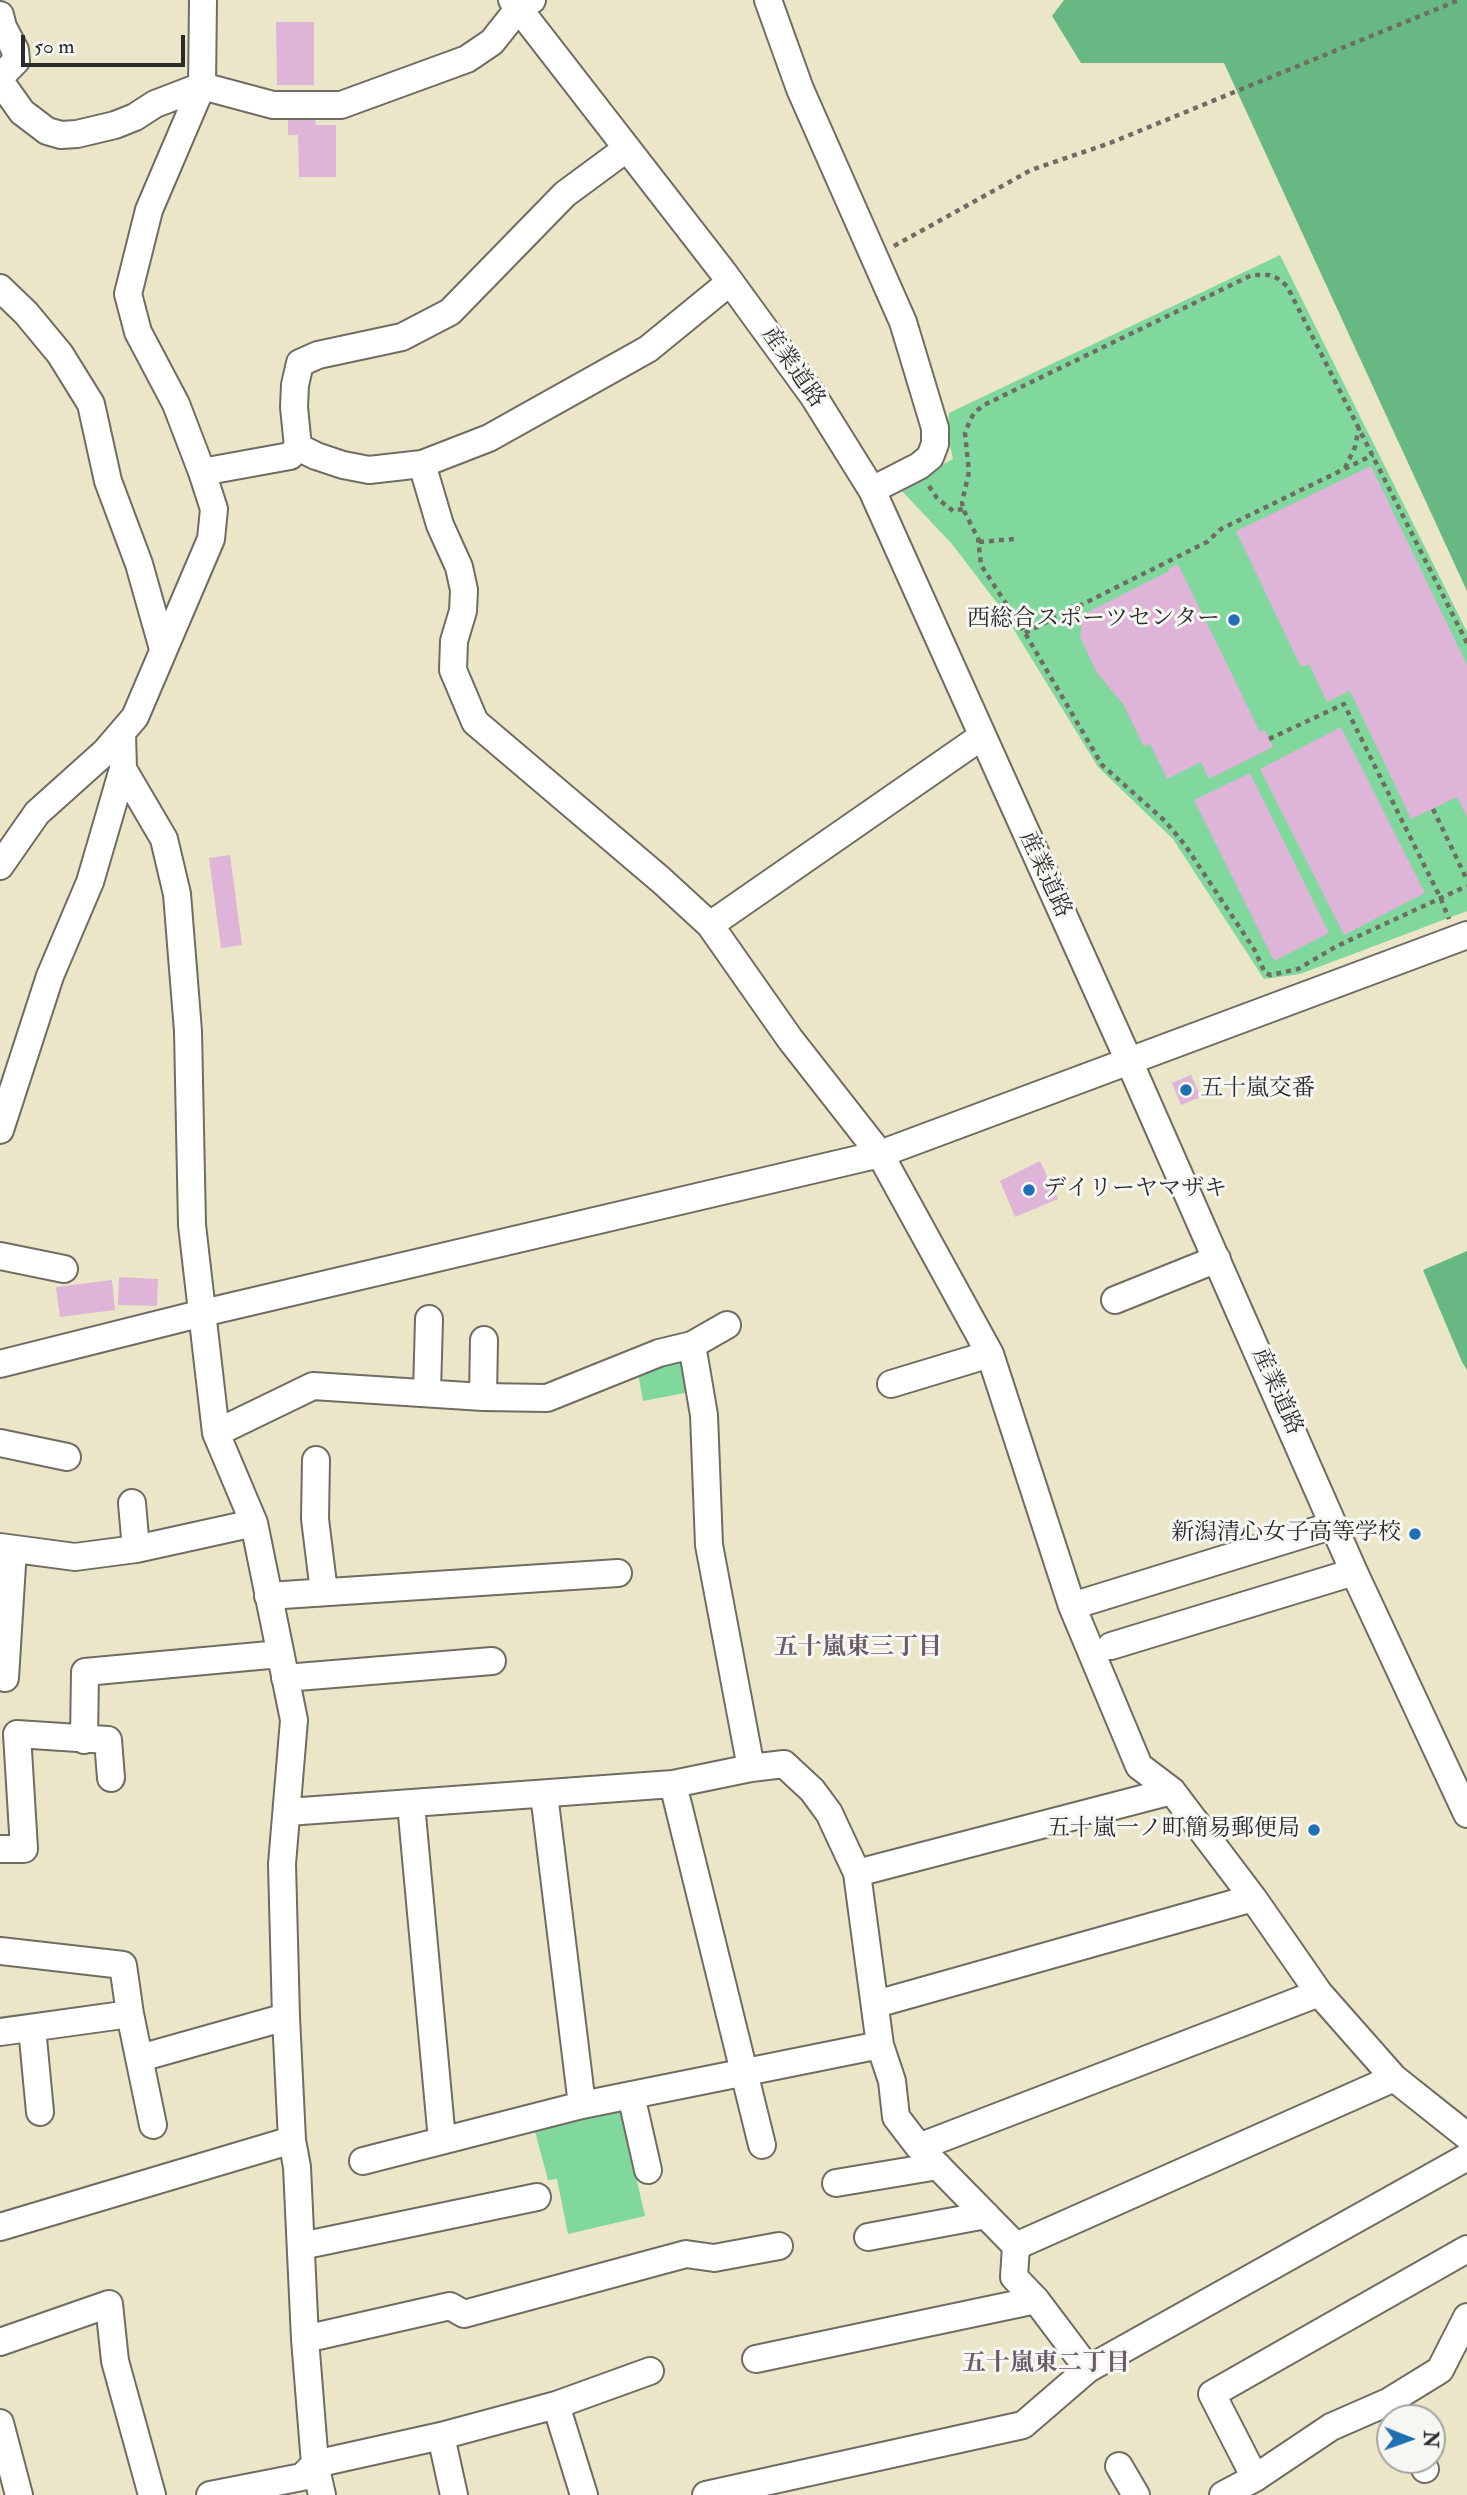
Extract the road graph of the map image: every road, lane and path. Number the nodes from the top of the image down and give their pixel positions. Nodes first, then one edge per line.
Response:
1 (203, 0) edge
2 (768, 0) edge
3 (1459, 0) edge
4 (521, 3) edge
5 (0, 15) edge
6 (0, 79) edge
7 (202, 86) junction
8 (626, 149) junction
9 (875, 256) junction
10 (730, 282) junction
11 (0, 288) edge
12 (1359, 427) junction
13 (298, 447) junction
14 (1373, 455) junction
15 (422, 464) junction
16 (919, 466) junction
17 (1345, 469) junction
18 (202, 472) junction
19 (872, 490) junction
20 (963, 509) junction
21 (1014, 539) dead end
22 (979, 542) junction
23 (1025, 633) junction
24 (1467, 643) edge
25 (163, 649) junction
26 (122, 734) junction
27 (981, 737) junction
28 (1269, 739) dead end
29 (123, 769) junction
30 (1433, 808) dead end
31 (0, 866) edge
32 (1467, 880) edge
33 (1467, 886) edge
34 (1441, 899) junction
35 (710, 925) junction
36 (1467, 935) edge
37 (1129, 1061) junction
38 (0, 1130) edge
39 (880, 1154) junction
40 (0, 1256) edge
41 (1217, 1259) junction
42 (64, 1269) dead end
43 (1115, 1300) dead end
44 (202, 1314) junction
45 (429, 1320) dead end
46 (727, 1325) dead end
47 (484, 1340) dead end
48 (692, 1345) junction
49 (990, 1354) junction
50 (0, 1364) edge
51 (891, 1384) dead end
52 (427, 1393) junction
53 (483, 1397) junction
54 (216, 1433) junction
55 (0, 1443) edge
56 (67, 1457) dead end
57 (316, 1460) dead end
58 (132, 1503) dead end
59 (254, 1523) junction
60 (1334, 1525) junction
61 (7, 1548) edge
62 (136, 1549) junction
63 (618, 1573) dead end
64 (1354, 1573) junction
65 (324, 1592) junction
66 (268, 1596) junction
67 (1072, 1606) junction
68 (1111, 1646) dead end
69 (492, 1661) dead end
70 (283, 1666) junction
71 (5, 1678) dead end
72 (84, 1740) junction
73 (751, 1768) junction
74 (111, 1778) dead end
75 (673, 1784) junction
76 (1172, 1791) junction
77 (544, 1794) junction
78 (411, 1804) junction
79 (288, 1812) junction
80 (1467, 1814) edge
81 (0, 1849) edge
82 (857, 1873) junction
83 (1253, 1898) junction
84 (0, 1951) edge
85 (1318, 1993) junction
86 (876, 2004) junction
87 (130, 2014) junction
88 (286, 2017) junction
89 (32, 2028) junction
90 (0, 2032) edge
91 (880, 2045) junction
92 (140, 2058) junction
93 (744, 2073) junction
94 (1394, 2078) junction
95 (631, 2095) junction
96 (582, 2105) junction
97 (40, 2112) dead end
98 (153, 2125) dead end
99 (1467, 2136) edge
100 (292, 2140) junction
101 (442, 2140) junction
102 (762, 2145) dead end
103 (919, 2147) junction
104 (1467, 2157) edge
105 (363, 2161) dead end
106 (938, 2166) junction
107 (648, 2169) dead end
108 (836, 2183) dead end
109 (537, 2197) dead end
110 (986, 2215) junction
111 (0, 2227) edge
112 (868, 2237) dead end
113 (301, 2246) junction
114 (779, 2246) dead end
115 (1016, 2246) junction
116 (1467, 2249) edge
117 (1036, 2300) junction
118 (1467, 2317) edge
119 (305, 2339) junction
120 (0, 2342) edge
121 (756, 2359) dead end
122 (1088, 2369) junction
123 (650, 2371) dead end
124 (556, 2404) junction
125 (1400, 2404) edge
126 (1376, 2415) edge
127 (0, 2423) edge
128 (440, 2436) junction
129 (315, 2464) junction
130 (1119, 2466) dead end
131 (1255, 2478) junction
132 (19, 2495) edge
133 (152, 2495) edge
134 (210, 2495) edge
135 (322, 2495) edge
136 (454, 2495) edge
137 (584, 2495) edge
138 (706, 2495) edge
139 (1136, 2495) edge
140 (1223, 2495) edge

1 - 7 street
2 - 9 street
3 - 9 path
4 - 7 street
4 - 8 street, 産業道路
5 - 6 street
6 - 7 street
7 - 18 street
8 - 10 street, 産業道路
8 - 13 street
9 - 16 street
10 - 15 street
10 - 19 street, 産業道路
11 - 25 street
12 - 14 path
12 - 17 path
12 - 20 path
13 - 15 street
13 - 18 street
14 - 17 path
14 - 24 path
15 - 35 street
16 - 19 street
16 - 20 path
17 - 23 path
18 - 25 street
19 - 27 street, 産業道路
20 - 22 path
21 - 22 path
22 - 23 path
23 - 34 path
25 - 26 street
26 - 29 street
26 - 31 street
27 - 35 street
27 - 37 street, 産業道路
28 - 34 path
29 - 38 street
29 - 44 street
30 - 32 path
33 - 34 path
35 - 39 street
36 - 37 street
37 - 39 street
37 - 41 street, 産業道路
39 - 44 street
39 - 49 street
40 - 42 street
41 - 43 street
41 - 60 street, 産業道路
44 - 50 street
44 - 54 street
45 - 52 street
46 - 48 street
47 - 53 street
48 - 53 street
48 - 73 street
49 - 51 street
49 - 67 street
52 - 53 street
52 - 54 street
54 - 59 street
55 - 56 street
57 - 65 street
58 - 62 street
59 - 62 street
59 - 66 street
60 - 64 street, 産業道路
60 - 67 street
61 - 62 street
61 - 71 street
63 - 65 street
64 - 68 street
64 - 80 street, 産業道路
65 - 66 street
66 - 70 street
67 - 76 street
69 - 70 street
70 - 72 street
70 - 79 street
72 - 74 street
72 - 81 street
73 - 75 street
73 - 82 street
75 - 77 street
75 - 93 street
76 - 82 street
76 - 83 street
77 - 78 street
77 - 96 street
78 - 79 street
78 - 101 street
79 - 88 street
82 - 86 street
83 - 85 street
83 - 86 street
84 - 87 street
85 - 94 street
85 - 103 street
86 - 91 street
87 - 89 street
87 - 92 street
88 - 92 street
88 - 100 street
89 - 90 street
89 - 97 street
91 - 93 street
91 - 103 street
92 - 98 street
93 - 95 street
93 - 102 street
94 - 99 street
94 - 115 street
95 - 96 street
95 - 107 street
96 - 101 street
100 - 111 street
100 - 113 street
101 - 105 street
103 - 106 street
104 - 122 street
106 - 108 street
106 - 110 street
109 - 113 street
110 - 112 street
110 - 115 street
113 - 119 street
114 - 119 street
115 - 117 street
116 - 131 street
117 - 121 street
117 - 122 street
118 - 125 street
119 - 129 street
120 - 133 street
122 - 138 street
123 - 124 street
124 - 128 street
124 - 137 street
126 - 131 street
127 - 132 street
128 - 129 street
128 - 136 street
129 - 134 street
129 - 135 street
130 - 139 street
131 - 140 street

